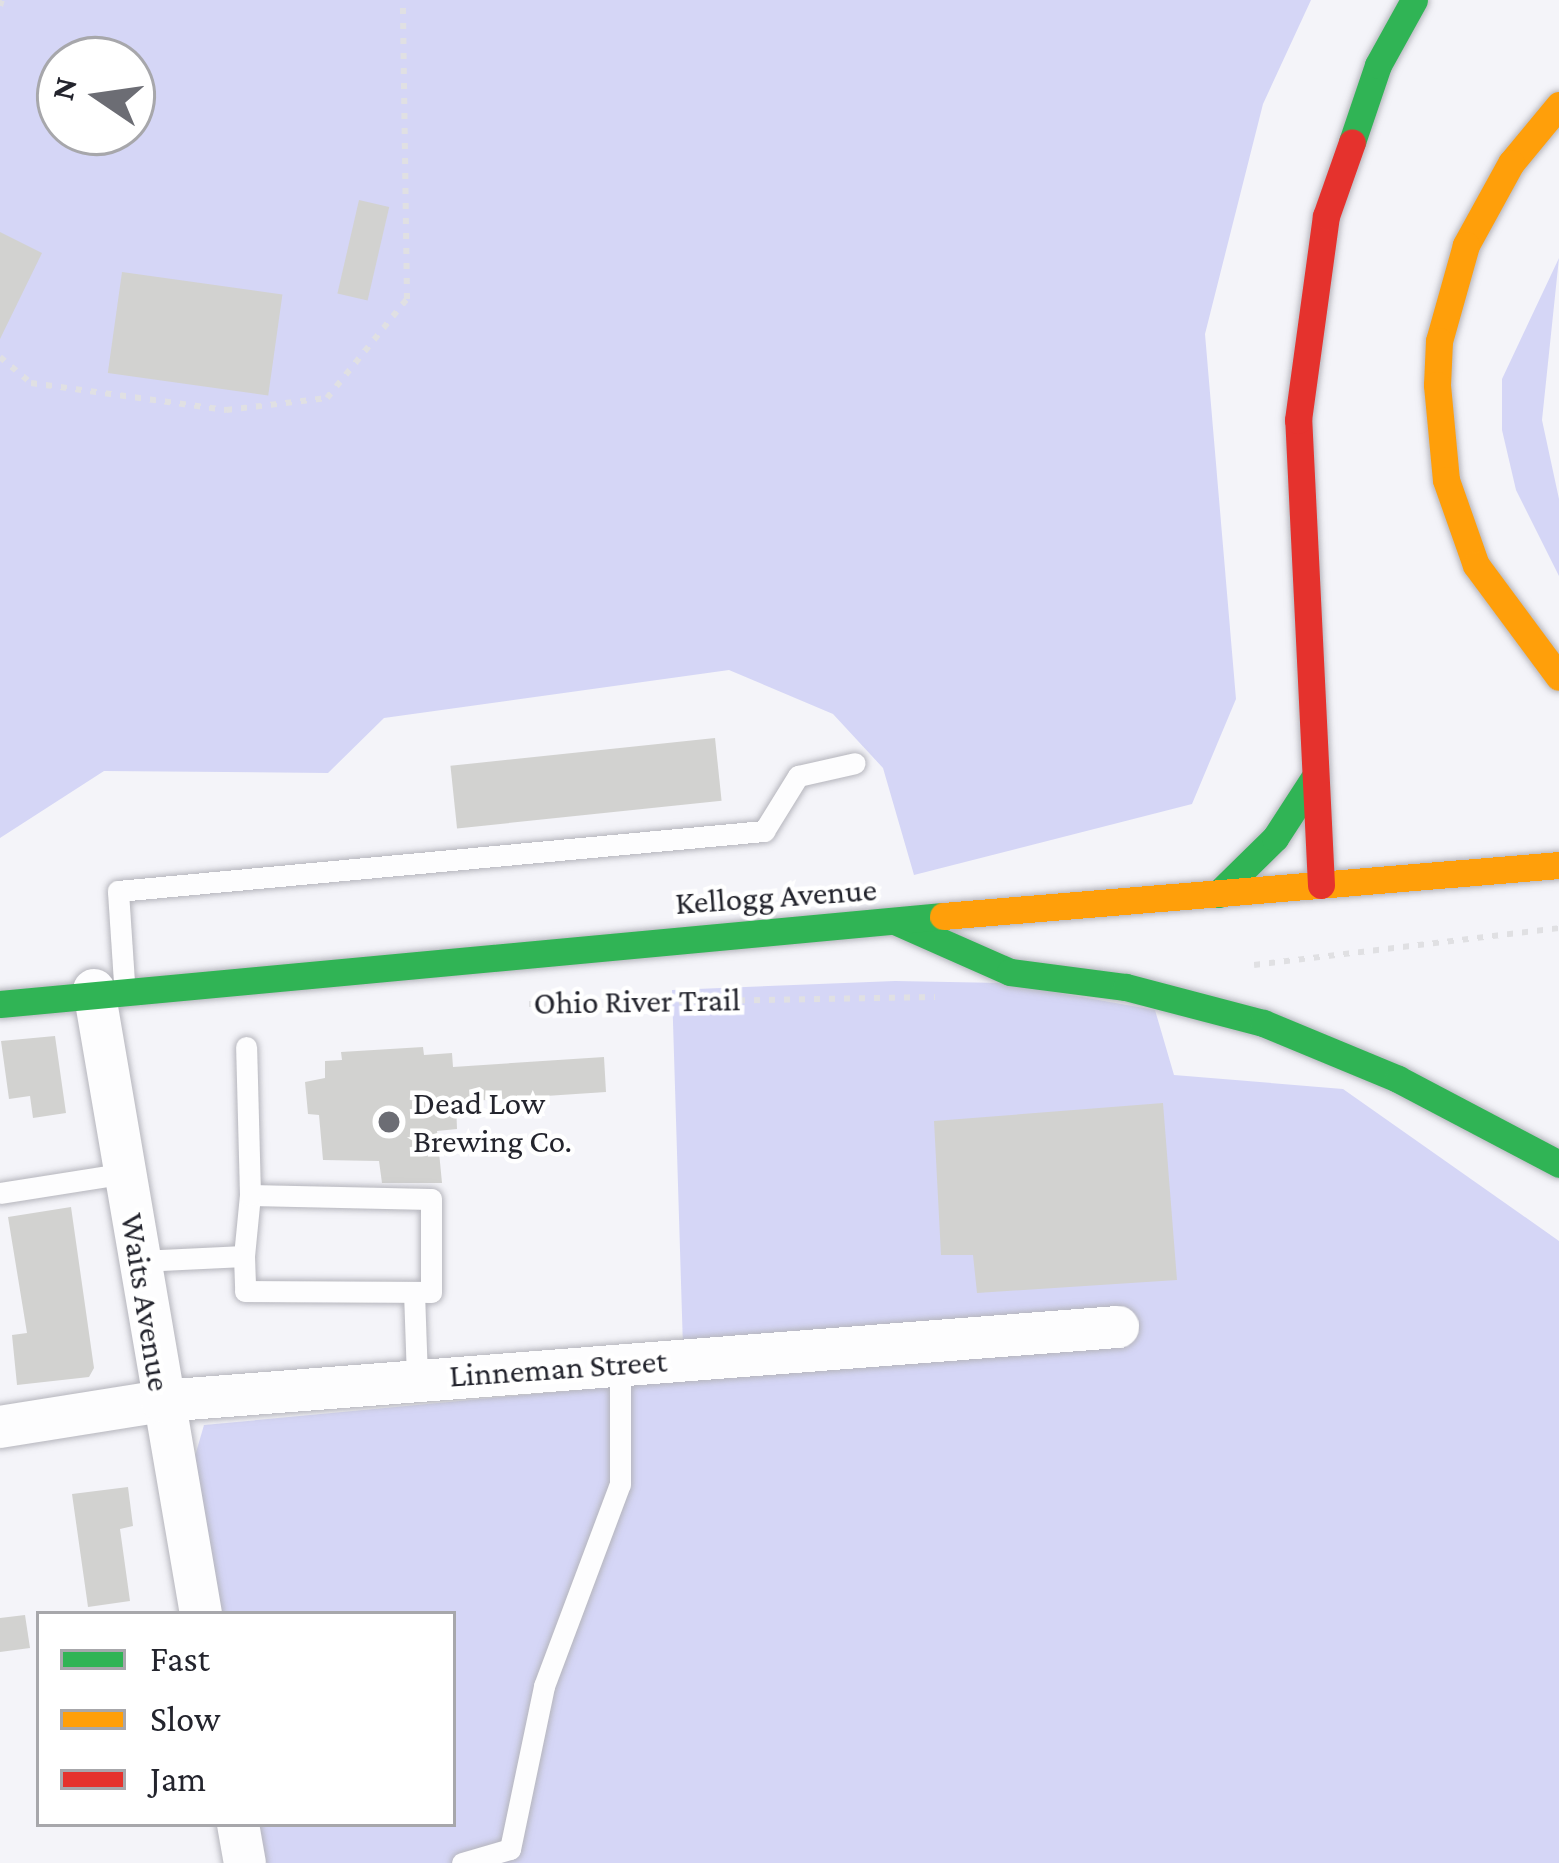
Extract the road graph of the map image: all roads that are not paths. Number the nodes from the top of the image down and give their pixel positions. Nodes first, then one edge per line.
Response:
1 (1414, 0) edge
2 (1559, 105) edge
3 (1559, 676) edge
4 (855, 763) dead end
5 (1314, 778) junction
6 (1559, 865) edge
7 (1321, 885) junction
8 (1218, 894) junction
9 (899, 922) junction
10 (109, 988) junction
11 (0, 1004) edge
12 (246, 1047) dead end
13 (1559, 1164) edge
14 (126, 1173) junction
15 (0, 1193) edge
16 (250, 1195) junction
17 (244, 1256) junction
18 (140, 1261) junction
19 (414, 1292) junction
20 (1118, 1327) dead end
21 (620, 1364) junction
22 (417, 1378) junction
23 (162, 1401) junction
24 (0, 1427) edge
25 (200, 1611) edge
26 (239, 1827) edge
27 (245, 1863) edge
28 (462, 1863) edge

1 - 5 main road
2 - 3 main road
4 - 10 lane
5 - 7 main road
5 - 8 main road
6 - 7 main road, Kellogg Avenue
7 - 8 main road, Kellogg Avenue
8 - 9 main road, Kellogg Avenue
9 - 10 main road, Kellogg Avenue
9 - 13 main road
10 - 11 main road, Kellogg Avenue
10 - 14 street, Waits Avenue
12 - 16 lane
14 - 15 lane
14 - 18 street, Waits Avenue
16 - 17 lane
16 - 19 lane
17 - 18 lane
17 - 19 lane
18 - 23 street, Waits Avenue
19 - 22 lane
20 - 21 street, Linneman Street
21 - 22 street, Linneman Street
21 - 28 lane
22 - 23 street, Linneman Street
23 - 24 street, Linneman Street
23 - 25 street, Waits Avenue
26 - 27 street

